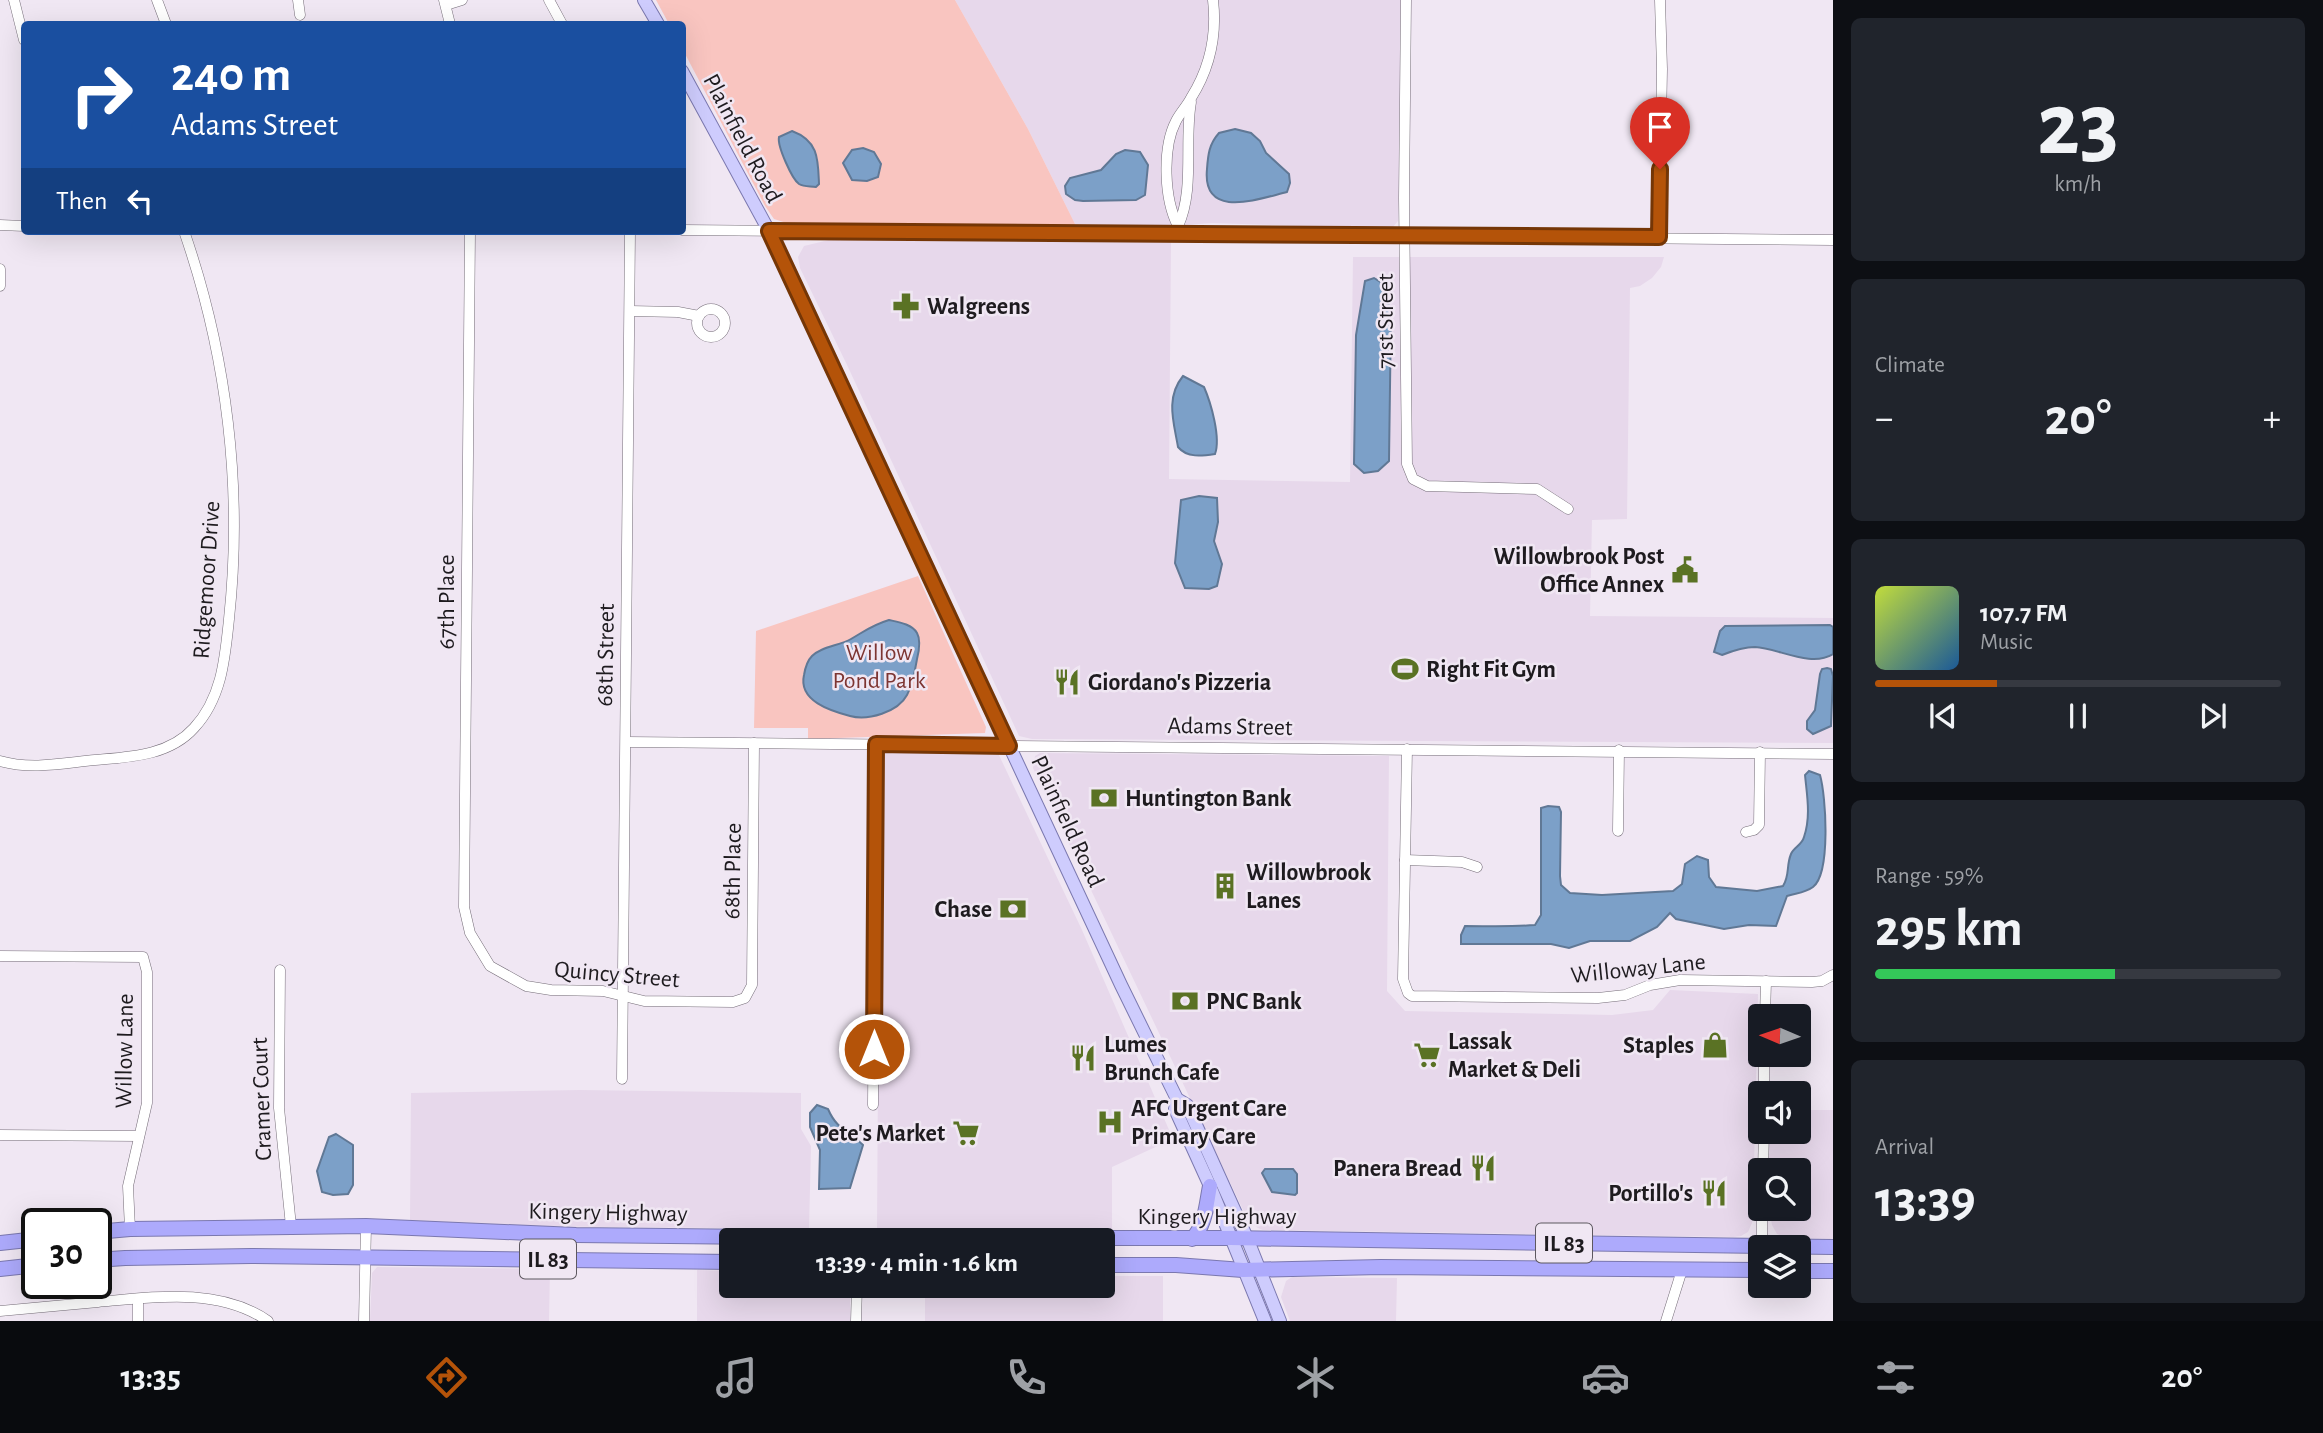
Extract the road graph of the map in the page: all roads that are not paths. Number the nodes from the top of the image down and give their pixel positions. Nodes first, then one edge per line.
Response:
1 (14, 0) edge
2 (157, 0) edge
3 (298, 0) edge
4 (462, 0) edge
5 (549, 0) edge
6 (644, 0) edge
7 (1213, 0) edge
8 (1406, 0) edge
9 (1660, 0) edge
10 (445, 3) edge
11 (300, 15) dead end
12 (165, 21) edge
13 (449, 21) edge
14 (560, 21) edge
15 (656, 21) edge
16 (21, 28) edge
17 (686, 78) edge
18 (1192, 98) junction
19 (0, 225) edge
20 (21, 226) edge
21 (686, 230) edge
22 (769, 231) junction
23 (185, 235) edge
24 (470, 235) edge
25 (630, 235) edge
26 (1406, 236) junction
27 (1659, 237) junction
28 (1833, 240) edge
29 (0, 269) edge
30 (0, 286) edge
31 (630, 311) junction
32 (699, 316) dead end
33 (1568, 509) dead end
34 (626, 742) junction
35 (754, 743) junction
36 (876, 744) junction
37 (1009, 746) junction
38 (1407, 749) junction
39 (1619, 750) junction
40 (1760, 752) junction
41 (1833, 754) edge
42 (0, 761) edge
43 (1618, 831) dead end
44 (1746, 832) dead end
45 (1405, 860) junction
46 (1477, 867) dead end
47 (0, 956) edge
48 (490, 966) joint
49 (280, 970) dead end
50 (1832, 976) edge
51 (1766, 981) junction
52 (623, 996) junction
53 (745, 998) joint
54 (1765, 1004) edge
55 (622, 1079) dead end
56 (1177, 1099) junction
57 (873, 1105) dead end
58 (0, 1135) edge
59 (139, 1136) junction
60 (1210, 1186) junction
61 (291, 1226) junction
62 (366, 1226) junction
63 (130, 1229) junction
64 (112, 1231) edge
65 (719, 1237) edge
66 (1230, 1238) junction
67 (1247, 1238) junction
68 (1115, 1239) edge
69 (1192, 1239) junction
70 (21, 1241) edge
71 (0, 1243) edge
72 (1748, 1247) edge
73 (1811, 1247) edge
74 (1833, 1247) edge
75 (365, 1257) junction
76 (112, 1259) edge
77 (719, 1262) edge
78 (1115, 1265) edge
79 (21, 1267) edge
80 (0, 1269) edge
81 (1260, 1269) junction
82 (1242, 1270) junction
83 (1682, 1270) junction
84 (1748, 1270) edge
85 (1811, 1271) edge
86 (1833, 1271) edge
87 (138, 1298) junction
88 (857, 1298) edge
89 (0, 1311) edge
90 (138, 1321) edge
91 (268, 1321) edge
92 (364, 1321) edge
93 (856, 1321) edge
94 (1265, 1321) edge
95 (1280, 1321) edge
96 (1666, 1321) edge

1 - 16 street
2 - 12 street
3 - 11 street
4 - 10 street
5 - 14 street
6 - 15 main road
7 - 18 street
8 - 26 street, 71st Street
9 - 27 street
10 - 13 street
17 - 22 main road, Plainfield Road
18 - 18 street
19 - 20 street
21 - 22 street
22 - 26 street
22 - 37 main road, Plainfield Road
23 - 42 street, Ridgemoor Drive
24 - 48 street, 67th Place
25 - 31 street, 68th Street
26 - 27 street
26 - 33 street, 71st Street
27 - 28 street
29 - 30 street
31 - 32 street
31 - 34 street, 68th Street
34 - 35 street, Adams Street
34 - 52 street, 68th Street
35 - 36 street, Adams Street
35 - 53 street, 68th Place
36 - 37 street, Adams Street
36 - 57 street
37 - 38 street, Adams Street
37 - 56 main road, Plainfield Road
38 - 39 street, Adams Street
38 - 45 street
39 - 40 street, Adams Street
39 - 43 street
40 - 41 street, Adams Street
40 - 44 street
45 - 46 street
45 - 51 street, Willoway Lane
47 - 59 street, Willow Lane
48 - 52 street, Quincy Street
49 - 61 street, Cramer Court
50 - 51 street, Willoway Lane
51 - 54 street
52 - 53 street, Quincy Street
52 - 55 street, 68th Street
56 - 60 main road, Plainfield Road
56 - 67 main road, Plainfield Road
58 - 59 street
59 - 63 street, Willow Lane
60 - 66 main road, Plainfield Road
60 - 69 highway
61 - 62 highway, Kingery Highway / IL 83
61 - 63 highway, Kingery Highway / IL 83
62 - 65 highway, Kingery Highway / IL 83
62 - 75 street
63 - 64 highway, Kingery Highway / IL 83
66 - 67 highway, Kingery Highway / IL 83
66 - 69 highway, Kingery Highway / IL 83
66 - 82 main road, Plainfield Road
67 - 72 highway, Kingery Highway / IL 83
67 - 81 main road, Plainfield Road
68 - 69 highway, Kingery Highway / IL 83
70 - 71 highway
73 - 74 highway, Kingery Highway / IL 83
75 - 76 highway, Kingery Highway / IL 83
75 - 77 highway, Kingery Highway / IL 83
75 - 92 street
78 - 82 highway, Kingery Highway / IL 83
79 - 80 highway
81 - 82 highway, Kingery Highway / IL 83
81 - 83 highway, Kingery Highway / IL 83
81 - 95 main road, Plainfield Road
82 - 94 main road, Plainfield Road
83 - 84 highway, Kingery Highway / IL 83
83 - 96 street
85 - 86 highway
87 - 89 street
87 - 90 street
87 - 91 street
88 - 93 street

